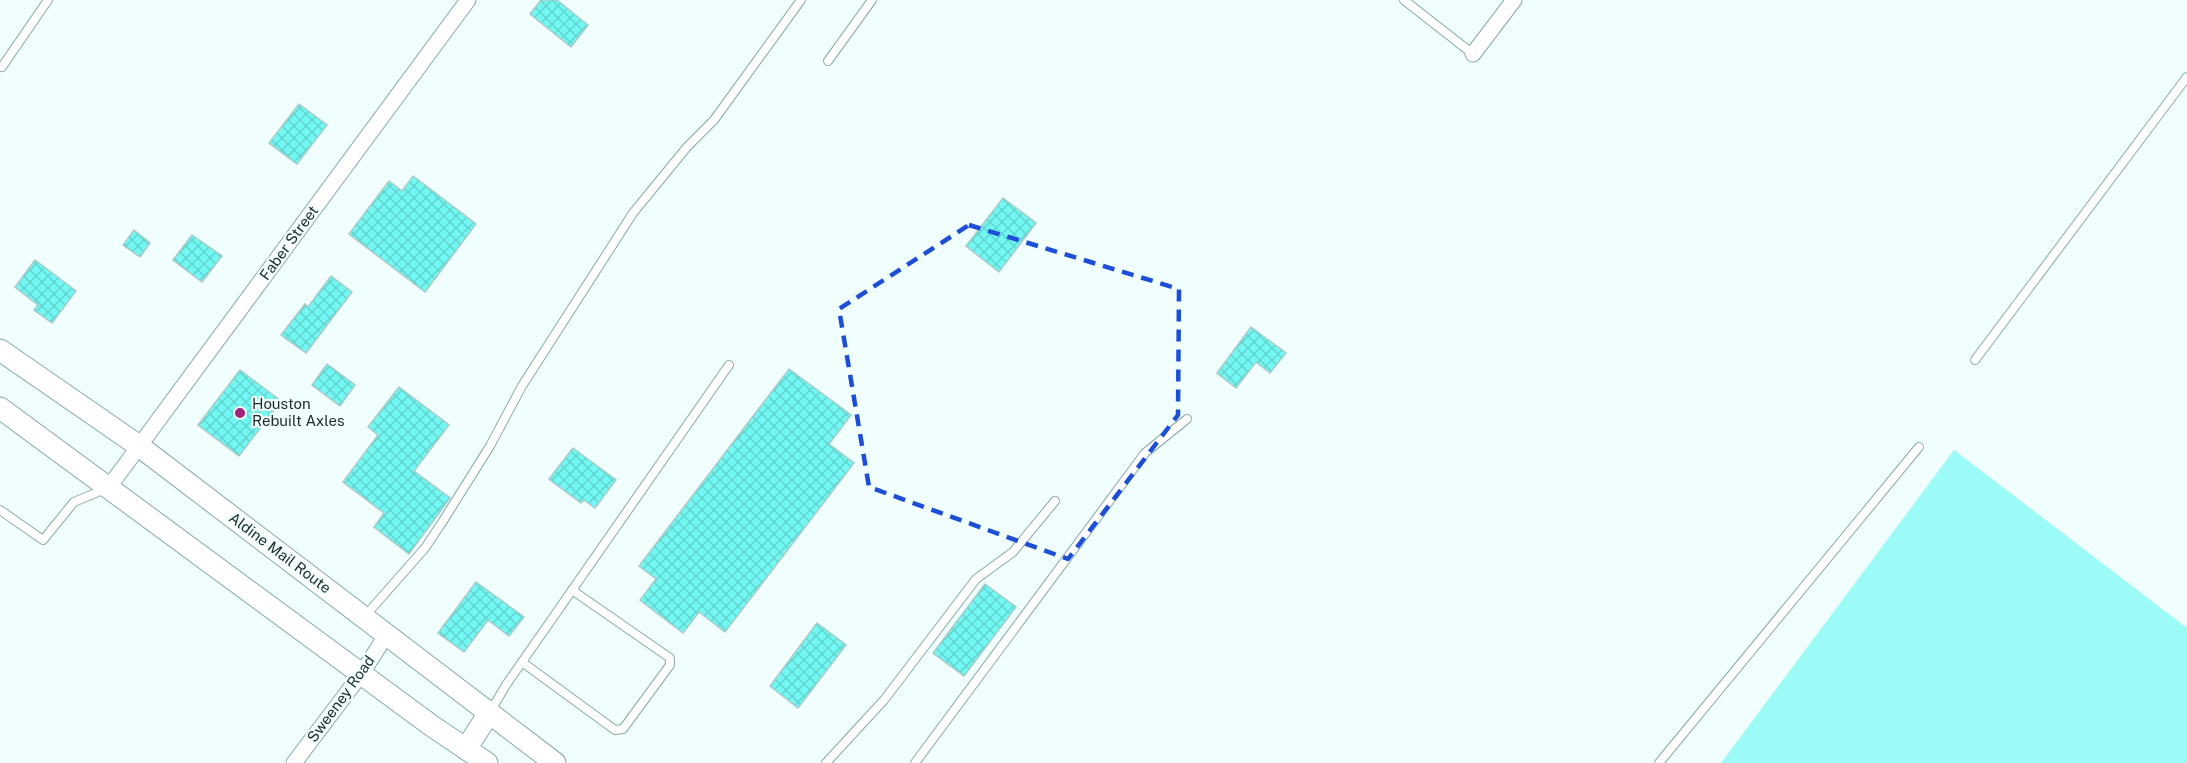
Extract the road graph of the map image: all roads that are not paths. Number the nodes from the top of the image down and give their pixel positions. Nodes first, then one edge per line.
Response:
1 (48, 0) edge
2 (468, 0) edge
3 (801, 0) edge
4 (872, 0) edge
5 (1404, 0) edge
6 (1514, 0) edge
7 (1473, 54) joint
8 (828, 61) dead end
9 (0, 66) edge
10 (2187, 77) edge
11 (0, 350) edge
12 (1975, 360) dead end
13 (729, 365) dead end
14 (0, 408) edge
15 (1187, 419) dead end
16 (140, 446) junction
17 (1919, 447) dead end
18 (109, 487) junction
19 (1055, 501) dead end
20 (0, 510) edge
21 (572, 590) junction
22 (364, 617) junction
23 (387, 634) junction
24 (522, 662) junction
25 (362, 673) junction
26 (489, 713) junction
27 (466, 749) junction
28 (294, 763) edge
29 (487, 763) edge
30 (555, 763) edge
31 (826, 763) edge
32 (915, 763) edge
33 (1659, 763) edge

1 - 9 lane
2 - 16 street, Faber Street
3 - 22 lane
4 - 8 lane
5 - 7 lane
6 - 7 street
10 - 12 lane
11 - 16 main road, Aldine Mail Route
13 - 21 lane
14 - 18 main road
15 - 32 lane
16 - 18 street, Faber Street
16 - 22 main road, Aldine Mail Route
17 - 33 lane
18 - 20 lane
18 - 25 main road
19 - 31 lane
21 - 24 lane
21 - 24 lane
22 - 23 main road, Aldine Mail Route
23 - 25 street, Sweeney Road
23 - 26 main road, Aldine Mail Route
24 - 26 lane
25 - 27 main road
25 - 28 street, Sweeney Road
26 - 27 main road
26 - 30 main road, Aldine Mail Route
27 - 29 main road

